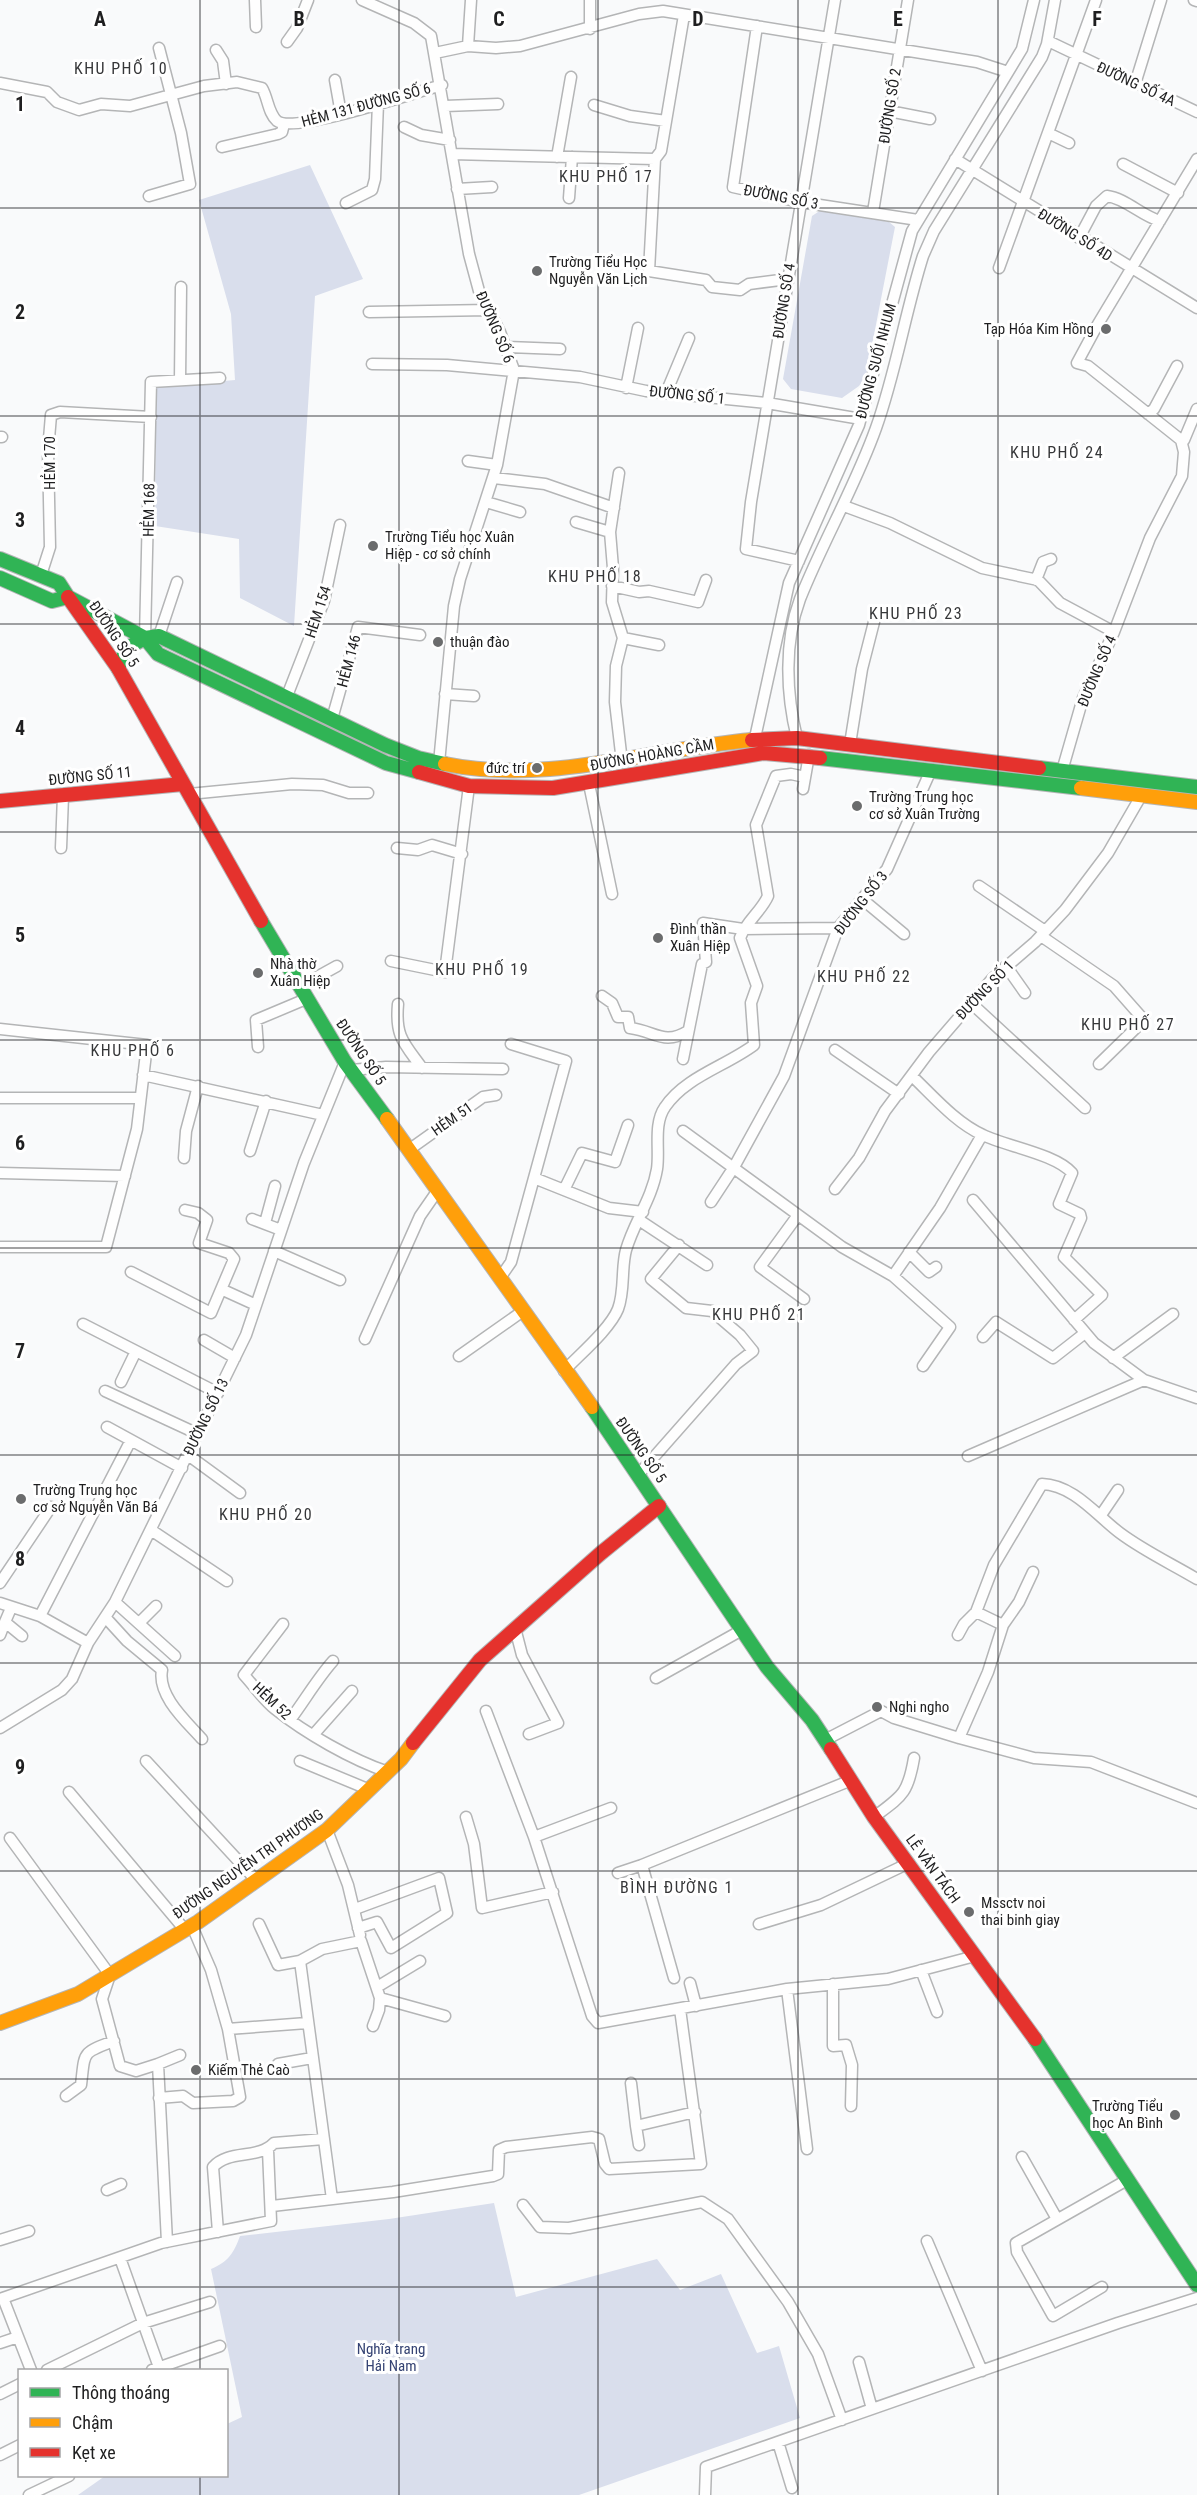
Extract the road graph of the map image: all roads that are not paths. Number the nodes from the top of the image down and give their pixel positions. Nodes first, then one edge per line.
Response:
1 (255, 0) edge
2 (308, 0) edge
3 (362, 0) edge
4 (471, 0) edge
5 (590, 0) edge
6 (835, 0) edge
7 (908, 0) edge
8 (1035, 0) edge
9 (1055, 0) edge
10 (1096, 0) edge
11 (1161, 0) edge
12 (684, 15) junction
13 (757, 26) junction
14 (256, 27) dead end
15 (590, 29) junction
16 (828, 38) junction
17 (1048, 41) junction
18 (287, 42) dead end
19 (468, 46) junction
20 (159, 48) dead end
21 (216, 50) dead end
22 (900, 50) junction
23 (435, 53) junction
24 (1076, 56) junction
25 (1008, 72) junction
26 (571, 77) dead end
27 (335, 80) dead end
28 (0, 83) edge
29 (226, 84) junction
30 (442, 84) junction
31 (1135, 84) junction
32 (169, 95) junction
33 (378, 103) junction
34 (498, 104) dead end
35 (594, 105) dead end
36 (445, 106) junction
37 (889, 111) junction
38 (1197, 112) edge
39 (341, 114) junction
40 (930, 119) dead end
41 (666, 122) junction
42 (284, 124) junction
43 (404, 127) dead end
44 (1047, 133) junction
45 (450, 140) junction
46 (1069, 143) dead end
47 (222, 147) dead end
48 (452, 154) junction
49 (557, 157) junction
50 (572, 157) junction
51 (656, 159) junction
52 (955, 159) junction
53 (1197, 159) edge
54 (1123, 164) dead end
55 (972, 169) junction
56 (492, 187) dead end
57 (457, 189) junction
58 (1178, 193) junction
59 (149, 196) dead end
60 (569, 198) dead end
61 (800, 202) junction
62 (346, 203) dead end
63 (1022, 203) junction
64 (873, 212) junction
65 (918, 220) junction
66 (1160, 221) junction
67 (1079, 238) junction
68 (999, 268) dead end
69 (1130, 269) junction
70 (788, 279) junction
71 (181, 287) dead end
72 (1197, 308) edge
73 (489, 310) junction
74 (369, 312) dead end
75 (638, 328) dead end
76 (689, 338) dead end
77 (505, 347) junction
78 (560, 349) dead end
79 (372, 364) dead end
80 (1177, 366) dead end
81 (514, 370) junction
82 (220, 378) dead end
83 (180, 380) junction
84 (626, 388) junction
85 (666, 393) junction
86 (767, 403) junction
87 (1197, 409) edge
88 (1148, 414) junction
89 (151, 417) junction
90 (861, 418) junction
91 (1181, 440) junction
92 (468, 460) dead end
93 (497, 465) junction
94 (619, 473) dead end
95 (494, 478) junction
96 (486, 502) junction
97 (844, 506) junction
98 (614, 508) junction
99 (520, 512) dead end
100 (576, 522) dead end
101 (340, 525) dead end
102 (610, 532) junction
103 (0, 558) edge
104 (1051, 559) dead end
105 (799, 561) junction
106 (41, 575) junction
107 (1, 580) edge
108 (706, 580) dead end
109 (1036, 580) junction
110 (177, 582) dead end
111 (612, 586) junction
112 (68, 597) junction
113 (874, 622) dead end
114 (1114, 632) junction
115 (420, 635) dead end
116 (159, 636) junction
117 (145, 638) junction
118 (623, 638) junction
119 (659, 645) dead end
120 (118, 668) junction
121 (445, 694) junction
122 (287, 696) junction
123 (474, 696) dead end
124 (332, 719) junction
125 (755, 738) junction
126 (797, 738) junction
127 (850, 744) junction
128 (809, 755) junction
129 (622, 762) junction
130 (439, 763) junction
131 (931, 770) junction
132 (1062, 771) junction
133 (805, 777) junction
134 (589, 784) junction
135 (469, 786) junction
136 (1197, 787) edge
137 (186, 789) junction
138 (803, 789) dead end
139 (368, 793) dead end
140 (63, 796) junction
141 (1141, 796) junction
142 (0, 801) edge
143 (1197, 802) edge
144 (61, 848) dead end
145 (397, 848) dead end
146 (462, 854) junction
147 (979, 886) dead end
148 (612, 894) dead end
149 (862, 899) junction
150 (838, 928) junction
151 (743, 929) junction
152 (904, 934) dead end
153 (1043, 934) junction
154 (391, 961) dead end
155 (337, 966) dead end
156 (1006, 966) junction
157 (302, 993) junction
158 (1025, 993) dead end
159 (602, 996) dead end
160 (971, 1002) junction
161 (398, 1004) dead end
162 (0, 1029) edge
163 (688, 1031) junction
164 (511, 1044) dead end
165 (258, 1047) dead end
166 (835, 1050) dead end
167 (683, 1059) dead end
168 (1099, 1064) dead end
169 (348, 1066) junction
170 (422, 1068) junction
171 (503, 1069) dead end
172 (143, 1075) junction
173 (912, 1076) junction
174 (198, 1086) junction
175 (899, 1094) junction
176 (496, 1095) dead end
177 (0, 1098) edge
178 (140, 1098) junction
179 (266, 1101) junction
180 (1085, 1108) dead end
181 (322, 1115) junction
182 (628, 1125) dead end
183 (683, 1131) dead end
184 (982, 1135) junction
185 (410, 1149) junction
186 (250, 1151) dead end
187 (184, 1158) dead end
188 (734, 1167) junction
189 (0, 1173) edge
190 (125, 1176) junction
191 (534, 1178) junction
192 (275, 1186) dead end
193 (835, 1189) dead end
194 (438, 1190) junction
195 (564, 1190) junction
196 (972, 1200) dead end
197 (711, 1202) dead end
198 (185, 1210) dead end
199 (798, 1215) junction
200 (641, 1216) junction
201 (252, 1219) dead end
202 (265, 1223) junction
203 (281, 1230) junction
204 (679, 1245) junction
205 (0, 1247) edge
206 (274, 1251) junction
207 (909, 1252) junction
208 (706, 1266) dead end
209 (936, 1267) dead end
210 (131, 1272) dead end
211 (893, 1276) junction
212 (500, 1278) junction
213 (340, 1280) dead end
214 (223, 1290) junction
215 (804, 1299) dead end
216 (256, 1305) junction
217 (523, 1311) junction
218 (1173, 1314) dead end
219 (1074, 1320) junction
220 (83, 1324) dead end
221 (1085, 1333) junction
222 (983, 1337) dead end
223 (365, 1339) dead end
224 (204, 1340) dead end
225 (136, 1351) junction
226 (459, 1356) dead end
227 (235, 1358) junction
228 (1113, 1358) junction
229 (923, 1366) dead end
230 (564, 1371) junction
231 (1144, 1380) junction
232 (121, 1382) dead end
233 (105, 1391) dead end
234 (218, 1393) junction
235 (1197, 1398) edge
236 (107, 1427) dead end
237 (198, 1434) junction
238 (130, 1442) junction
239 (188, 1455) junction
240 (968, 1456) dead end
241 (182, 1468) junction
242 (639, 1474) junction
243 (1119, 1490) dead end
244 (240, 1493) dead end
245 (659, 1506) junction
246 (51, 1507) dead end
247 (1101, 1515) junction
248 (151, 1530) junction
249 (1034, 1572) dead end
250 (1197, 1579) edge
251 (228, 1581) dead end
252 (0, 1583) edge
253 (115, 1602) junction
254 (0, 1603) edge
255 (156, 1606) dead end
256 (11, 1608) junction
257 (976, 1612) junction
258 (40, 1616) junction
259 (106, 1618) junction
260 (5, 1622) junction
261 (139, 1623) junction
262 (283, 1624) dead end
263 (1003, 1625) junction
264 (515, 1628) junction
265 (742, 1630) junction
266 (0, 1635) edge
267 (958, 1635) dead end
268 (22, 1636) dead end
269 (88, 1643) junction
270 (176, 1656) dead end
271 (333, 1661) dead end
272 (656, 1678) dead end
273 (352, 1691) dead end
274 (486, 1711) dead end
275 (290, 1720) junction
276 (0, 1728) edge
277 (314, 1734) junction
278 (529, 1734) dead end
279 (959, 1738) junction
280 (202, 1739) dead end
281 (825, 1740) junction
282 (914, 1758) dead end
283 (146, 1761) dead end
284 (300, 1761) dead end
285 (388, 1772) junction
286 (849, 1781) junction
287 (370, 1790) junction
288 (69, 1792) dead end
289 (1197, 1803) edge
290 (611, 1808) dead end
291 (466, 1817) dead end
292 (874, 1817) junction
293 (327, 1830) junction
294 (534, 1837) junction
295 (10, 1838) dead end
296 (909, 1863) junction
297 (642, 1865) junction
298 (618, 1873) dead end
299 (257, 1881) junction
300 (553, 1892) junction
301 (355, 1909) junction
302 (259, 1924) dead end
303 (759, 1924) dead end
304 (189, 1928) junction
305 (358, 1928) junction
306 (361, 1941) junction
307 (975, 1956) junction
308 (300, 1961) junction
309 (420, 1961) dead end
310 (921, 1970) junction
311 (110, 1975) junction
312 (674, 1978) dead end
313 (690, 1983) dead end
314 (833, 1984) junction
315 (787, 1989) junction
316 (378, 1993) junction
317 (696, 2006) junction
318 (680, 2009) junction
319 (937, 2012) dead end
320 (445, 2016) dead end
321 (0, 2023) edge
322 (307, 2024) junction
323 (373, 2026) dead end
324 (228, 2029) junction
325 (114, 2041) junction
326 (180, 2055) dead end
327 (312, 2058) junction
328 (158, 2064) junction
329 (278, 2064) dead end
330 (631, 2083) dead end
331 (66, 2096) dead end
332 (159, 2098) junction
333 (851, 2106) dead end
334 (695, 2112) junction
335 (636, 2126) junction
336 (324, 2139) junction
337 (639, 2145) dead end
338 (807, 2149) dead end
339 (268, 2150) junction
340 (1022, 2157) dead end
341 (1127, 2180) junction
342 (121, 2184) dead end
343 (107, 2190) dead end
344 (332, 2199) junction
345 (523, 2205) dead end
346 (272, 2206) junction
347 (1057, 2219) junction
348 (29, 2230) dead end
349 (218, 2232) junction
350 (0, 2240) edge
351 (927, 2241) dead end
352 (167, 2242) junction
353 (120, 2258) junction
354 (1197, 2285) edge
355 (1102, 2287) dead end
356 (1197, 2298) edge
357 (1, 2299) edge
358 (210, 2302) dead end
359 (144, 2323) junction
360 (18, 2337) junction
361 (0, 2343) edge
362 (220, 2346) dead end
363 (859, 2362) dead end
364 (31, 2369) edge
365 (49, 2369) edge
366 (157, 2369) edge
367 (160, 2369) edge
368 (982, 2371) junction
369 (18, 2385) edge
370 (0, 2394) edge
371 (872, 2409) junction
372 (842, 2420) junction
373 (778, 2442) junction
374 (18, 2446) edge
375 (0, 2455) edge
376 (65, 2477) edge
377 (792, 2488) dead end
378 (29, 2495) edge
379 (705, 2495) edge

1 - 14 street
2 - 18 street
3 - 23 street, ĐƯỜNG SỐ 6
4 - 19 street
5 - 15 street
6 - 16 street, ĐƯỜNG SỐ 4
7 - 22 street, ĐƯỜNG SỐ 2
8 - 25 street, ĐƯỜNG SUỐI NHUM
9 - 17 street
10 - 24 street
11 - 31 street
12 - 13 street
12 - 15 street
12 - 41 street
13 - 16 street
13 - 61 street, ĐƯỜNG SỐ 3
15 - 19 street
16 - 22 street
16 - 61 street, ĐƯỜNG SỐ 4
17 - 24 street, ĐƯỜNG SỐ 4A
17 - 55 street
19 - 23 street
20 - 32 street
21 - 29 street
22 - 25 street
22 - 37 street, ĐƯỜNG SỐ 2
23 - 30 street, ĐƯỜNG SỐ 6
24 - 31 street, ĐƯỜNG SỐ 4A
24 - 44 street
25 - 52 street, ĐƯỜNG SUỐI NHUM
26 - 49 street
27 - 39 street
28 - 32 street, HẺM 131 ĐƯỜNG SỐ 6
29 - 32 street, HẺM 131 ĐƯỜNG SỐ 6
29 - 42 street, HẺM 131 ĐƯỜNG SỐ 6
30 - 33 street, HẺM 131 ĐƯỜNG SỐ 6
30 - 36 street, ĐƯỜNG SỐ 6
31 - 38 street, ĐƯỜNG SỐ 4A
32 - 59 street
33 - 39 street, HẺM 131 ĐƯỜNG SỐ 6
33 - 62 street
34 - 36 street
35 - 41 street
36 - 45 street, ĐƯỜNG SỐ 6
37 - 40 street
37 - 64 street, ĐƯỜNG SỐ 2
39 - 42 street, HẺM 131 ĐƯỜNG SỐ 6
41 - 51 street
42 - 47 street
43 - 45 street
44 - 46 street
44 - 63 street
45 - 48 street, ĐƯỜNG SỐ 6
48 - 49 street
48 - 57 street, ĐƯỜNG SỐ 6
49 - 50 street
50 - 51 street
50 - 60 street
51 - 70 street
52 - 55 street, ĐƯỜNG SỐ 4D
52 - 65 street, ĐƯỜNG SUỐI NHUM
53 - 58 street
54 - 58 street
55 - 63 street, ĐƯỜNG SỐ 4D
55 - 97 street
56 - 57 street
57 - 73 street, ĐƯỜNG SỐ 6
58 - 66 street
61 - 64 street, ĐƯỜNG SỐ 3
61 - 70 street, ĐƯỜNG SỐ 4
63 - 67 street, ĐƯỜNG SỐ 4D
63 - 68 street
64 - 65 street, ĐƯỜNG SỐ 3
65 - 90 street, ĐƯỜNG SUỐI NHUM
66 - 67 street
66 - 69 street
67 - 69 street, ĐƯỜNG SỐ 4D
69 - 72 street, ĐƯỜNG SỐ 4D
69 - 88 street
70 - 86 street, ĐƯỜNG SỐ 4
71 - 83 street
73 - 74 street
73 - 77 street, ĐƯỜNG SỐ 6
75 - 84 street
76 - 85 street
77 - 78 street
77 - 81 street, ĐƯỜNG SỐ 6
79 - 81 street, ĐƯỜNG SỐ 1
80 - 88 street
81 - 84 street, ĐƯỜNG SỐ 1
81 - 93 street, ĐƯỜNG SỐ 6
82 - 83 street
83 - 89 street, HẺM 168
84 - 85 street, ĐƯỜNG SỐ 1
85 - 86 street, ĐƯỜNG SỐ 1
86 - 90 street, ĐƯỜNG SỐ 1
86 - 105 street, ĐƯỜNG SỐ 4
87 - 91 street
88 - 91 street
89 - 106 street, HẺM 170
89 - 117 street, HẺM 168
90 - 105 street, ĐƯỜNG SUỐI NHUM
91 - 114 street, ĐƯỜNG SỐ 4
92 - 93 street
93 - 95 street, ĐƯỜNG SỐ 6
94 - 98 street
95 - 96 street, ĐƯỜNG SỐ 6
95 - 98 street
96 - 99 street
96 - 121 street, ĐƯỜNG SỐ 6
97 - 109 street
97 - 126 street
98 - 102 street
100 - 102 street
101 - 122 street, HẺM 154
102 - 111 street
103 - 106 main road, ĐƯỜNG HOÀNG CẦM
104 - 109 street
105 - 125 street, ĐƯỜNG SUỐI NHUM
106 - 112 main road, ĐƯỜNG HOÀNG CẦM
107 - 112 main road, ĐƯỜNG HOÀNG CẦM
108 - 111 street
109 - 114 street
110 - 116 street
111 - 118 street
112 - 117 main road, ĐƯỜNG HOÀNG CẦM
112 - 120 main road, ĐƯỜNG SỐ 5
113 - 127 street
114 - 132 street, ĐƯỜNG SỐ 4
115 - 124 street, HẺM 146
116 - 117 main road
116 - 122 main road, ĐƯỜNG HOÀNG CẦM
117 - 120 main road
117 - 135 main road, ĐƯỜNG HOÀNG CẦM
118 - 119 street
118 - 129 street
120 - 137 main road, ĐƯỜNG SỐ 5
121 - 123 street
121 - 130 street, ĐƯỜNG SỐ 6
122 - 124 main road, ĐƯỜNG HOÀNG CẦM
124 - 130 main road, ĐƯỜNG HOÀNG CẦM
125 - 126 main road, ĐƯỜNG HOÀNG CẦM
125 - 129 main road, ĐƯỜNG HOÀNG CẦM
126 - 127 main road, ĐƯỜNG HOÀNG CẦM
127 - 132 main road, ĐƯỜNG HOÀNG CẦM
128 - 131 main road, ĐƯỜNG HOÀNG CẦM
128 - 133 street
128 - 134 main road, ĐƯỜNG HOÀNG CẦM
129 - 130 main road, ĐƯỜNG HOÀNG CẦM
131 - 141 main road, ĐƯỜNG HOÀNG CẦM
131 - 149 street, ĐƯỜNG SỐ 3
132 - 136 main road, ĐƯỜNG HOÀNG CẦM
133 - 138 street
133 - 151 street
134 - 135 main road, ĐƯỜNG HOÀNG CẦM
134 - 148 street
135 - 146 street
137 - 139 street
137 - 140 main road, ĐƯỜNG SỐ 11
137 - 157 main road, ĐƯỜNG SỐ 5
140 - 142 main road, ĐƯỜNG SỐ 11
140 - 144 street
141 - 143 main road, ĐƯỜNG HOÀNG CẦM
141 - 153 street, ĐƯỜNG SỐ 1
145 - 146 street
146 - 154 street
147 - 153 street
149 - 150 street, ĐƯỜNG SỐ 3
149 - 152 street
150 - 151 street
150 - 188 street, ĐƯỜNG SỐ 3
151 - 163 street
151 - 200 street
153 - 156 street, ĐƯỜNG SỐ 1
153 - 168 street
155 - 157 street
156 - 158 street
156 - 160 street, ĐƯỜNG SỐ 1
157 - 165 street
157 - 169 main road, ĐƯỜNG SỐ 5
159 - 163 street
160 - 173 street, ĐƯỜNG SỐ 1
160 - 180 street
161 - 170 street
162 - 172 street
163 - 167 street
164 - 191 street
166 - 175 street
169 - 170 street
169 - 181 street, ĐƯỜNG SỐ 13
169 - 185 main road, ĐƯỜNG SỐ 5
170 - 171 street
172 - 174 street
172 - 178 street
173 - 175 street, ĐƯỜNG SỐ 1
173 - 184 street
174 - 179 street
174 - 187 street
175 - 193 street, ĐƯỜNG SỐ 1
176 - 185 street, HẺM 51
177 - 178 street
178 - 190 street
179 - 181 street
179 - 186 street
181 - 203 street, ĐƯỜNG SỐ 13
182 - 195 street
183 - 188 street
184 - 207 street
184 - 219 street
185 - 194 main road, ĐƯỜNG SỐ 5
188 - 197 street, ĐƯỜNG SỐ 3
188 - 199 street
189 - 190 street
190 - 205 street
191 - 195 street
191 - 212 street
192 - 202 street
194 - 212 main road, ĐƯỜNG SỐ 5
194 - 223 street
195 - 200 street
196 - 219 street
198 - 214 street
199 - 211 street
199 - 215 street
200 - 204 street
200 - 230 street
201 - 202 street
202 - 203 street
203 - 206 street, ĐƯỜNG SỐ 13
204 - 208 street
204 - 242 street
206 - 213 street
206 - 216 street, ĐƯỜNG SỐ 13
207 - 209 street
207 - 211 street
210 - 214 street
211 - 229 street
212 - 217 main road, ĐƯỜNG SỐ 5
214 - 216 street
216 - 227 street, ĐƯỜNG SỐ 13
217 - 226 street
217 - 230 main road, ĐƯỜNG SỐ 5
218 - 228 street
219 - 221 street
220 - 225 street
221 - 222 street
221 - 228 street
224 - 227 street
225 - 232 street
225 - 234 street
227 - 234 street, ĐƯỜNG SỐ 13
228 - 231 street
230 - 242 main road, ĐƯỜNG SỐ 5
231 - 235 street
231 - 240 street
233 - 237 street
234 - 237 street, ĐƯỜNG SỐ 13
236 - 238 street
237 - 239 street, ĐƯỜNG SỐ 13
238 - 241 street
238 - 258 street
239 - 241 street, ĐƯỜNG SỐ 13
239 - 244 street
241 - 248 street, ĐƯỜNG SỐ 13
242 - 245 main road, ĐƯỜNG SỐ 5
243 - 247 street
245 - 264 main road, ĐƯỜNG NGUYỄN TRI PHƯƠNG
245 - 265 main road, LÊ VĂN TÁCH
246 - 252 street
247 - 250 street
247 - 257 street
248 - 251 street
248 - 253 street, ĐƯỜNG SỐ 13
249 - 263 street
253 - 259 street, ĐƯỜNG SỐ 13
253 - 261 street
254 - 256 street
255 - 261 street
256 - 258 street
256 - 260 street
257 - 263 street
257 - 267 street
258 - 269 street
259 - 269 street, ĐƯỜNG SỐ 13
259 - 280 street
260 - 266 street
260 - 268 street
261 - 270 street
262 - 275 street, HẺM 52
263 - 279 street
264 - 278 street
264 - 285 main road, ĐƯỜNG NGUYỄN TRI PHƯƠNG
265 - 272 street
265 - 281 main road, LÊ VĂN TÁCH
269 - 276 street, ĐƯỜNG SỐ 13
271 - 275 street
273 - 277 street
274 - 294 street
275 - 277 street, HẺM 52
277 - 285 street, HẺM 52
279 - 281 street
279 - 289 street
281 - 286 main road, LÊ VĂN TÁCH
282 - 292 street
283 - 299 street
284 - 287 street
285 - 287 main road, ĐƯỜNG NGUYỄN TRI PHƯƠNG
286 - 292 main road, LÊ VĂN TÁCH
286 - 297 street
287 - 293 main road, ĐƯỜNG NGUYỄN TRI PHƯƠNG
288 - 304 street
290 - 294 street
291 - 300 street
292 - 296 main road, LÊ VĂN TÁCH
293 - 299 main road, ĐƯỜNG NGUYỄN TRI PHƯƠNG
293 - 301 street
294 - 300 street
295 - 311 street
296 - 303 street
296 - 307 main road, LÊ VĂN TÁCH
297 - 298 street
297 - 312 street
299 - 304 main road, ĐƯỜNG NGUYỄN TRI PHƯƠNG
300 - 318 street
301 - 305 street
301 - 305 street
302 - 308 street
304 - 311 main road, ĐƯỜNG NGUYỄN TRI PHƯƠNG
304 - 324 street
305 - 306 street
306 - 308 street
306 - 316 street
307 - 310 street
307 - 341 main road, LÊ VĂN TÁCH
308 - 322 street
309 - 316 street
310 - 314 street
310 - 319 street
311 - 321 main road, ĐƯỜNG NGUYỄN TRI PHƯƠNG
311 - 325 street
313 - 317 street
314 - 315 street
314 - 333 street
315 - 317 street
315 - 338 street
316 - 320 street
316 - 323 street
317 - 318 street
318 - 334 street
322 - 324 street
322 - 327 street
324 - 332 street
325 - 328 street
325 - 331 street
326 - 328 street
327 - 329 street
327 - 336 street
328 - 332 street
330 - 335 street
332 - 352 street
334 - 335 street
334 - 344 street
335 - 337 street
336 - 339 street
336 - 344 street
339 - 346 street
339 - 349 street
340 - 347 street
341 - 347 street
341 - 354 main road, LÊ VĂN TÁCH
342 - 343 street
344 - 346 street
345 - 372 street
346 - 349 street
347 - 355 street
348 - 350 street
349 - 352 street
351 - 368 street
352 - 353 street
353 - 357 street
353 - 359 street
356 - 368 street
357 - 360 street
358 - 359 street
359 - 365 street
359 - 366 street
360 - 361 street
360 - 364 street
362 - 367 street
363 - 371 street
368 - 371 street
369 - 370 street
371 - 372 street
372 - 373 street
373 - 377 street
373 - 379 street
374 - 375 street
376 - 378 street

